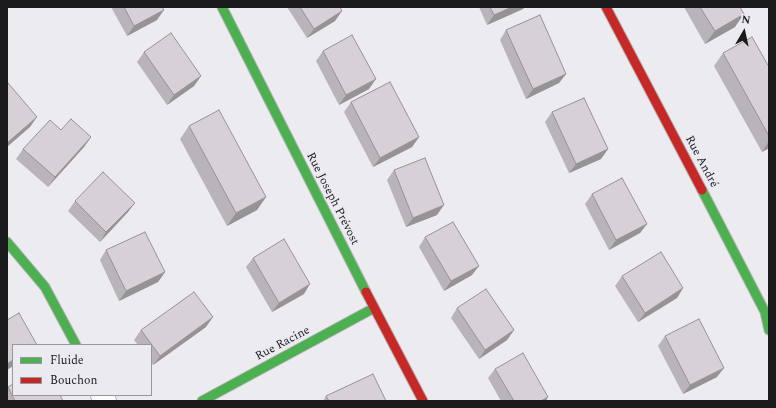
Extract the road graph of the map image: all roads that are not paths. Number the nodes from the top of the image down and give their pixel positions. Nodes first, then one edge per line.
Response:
1 (222, 7) edge
2 (606, 7) edge
3 (7, 242) edge
4 (374, 308) junction
5 (769, 330) edge
6 (75, 344) edge
7 (202, 401) edge
8 (423, 401) edge

1 - 4 street, Rue Joseph Prévost
2 - 5 street, Rue André
3 - 6 street
4 - 7 street, Rue Racine
4 - 8 street, Rue Joseph Prévost

